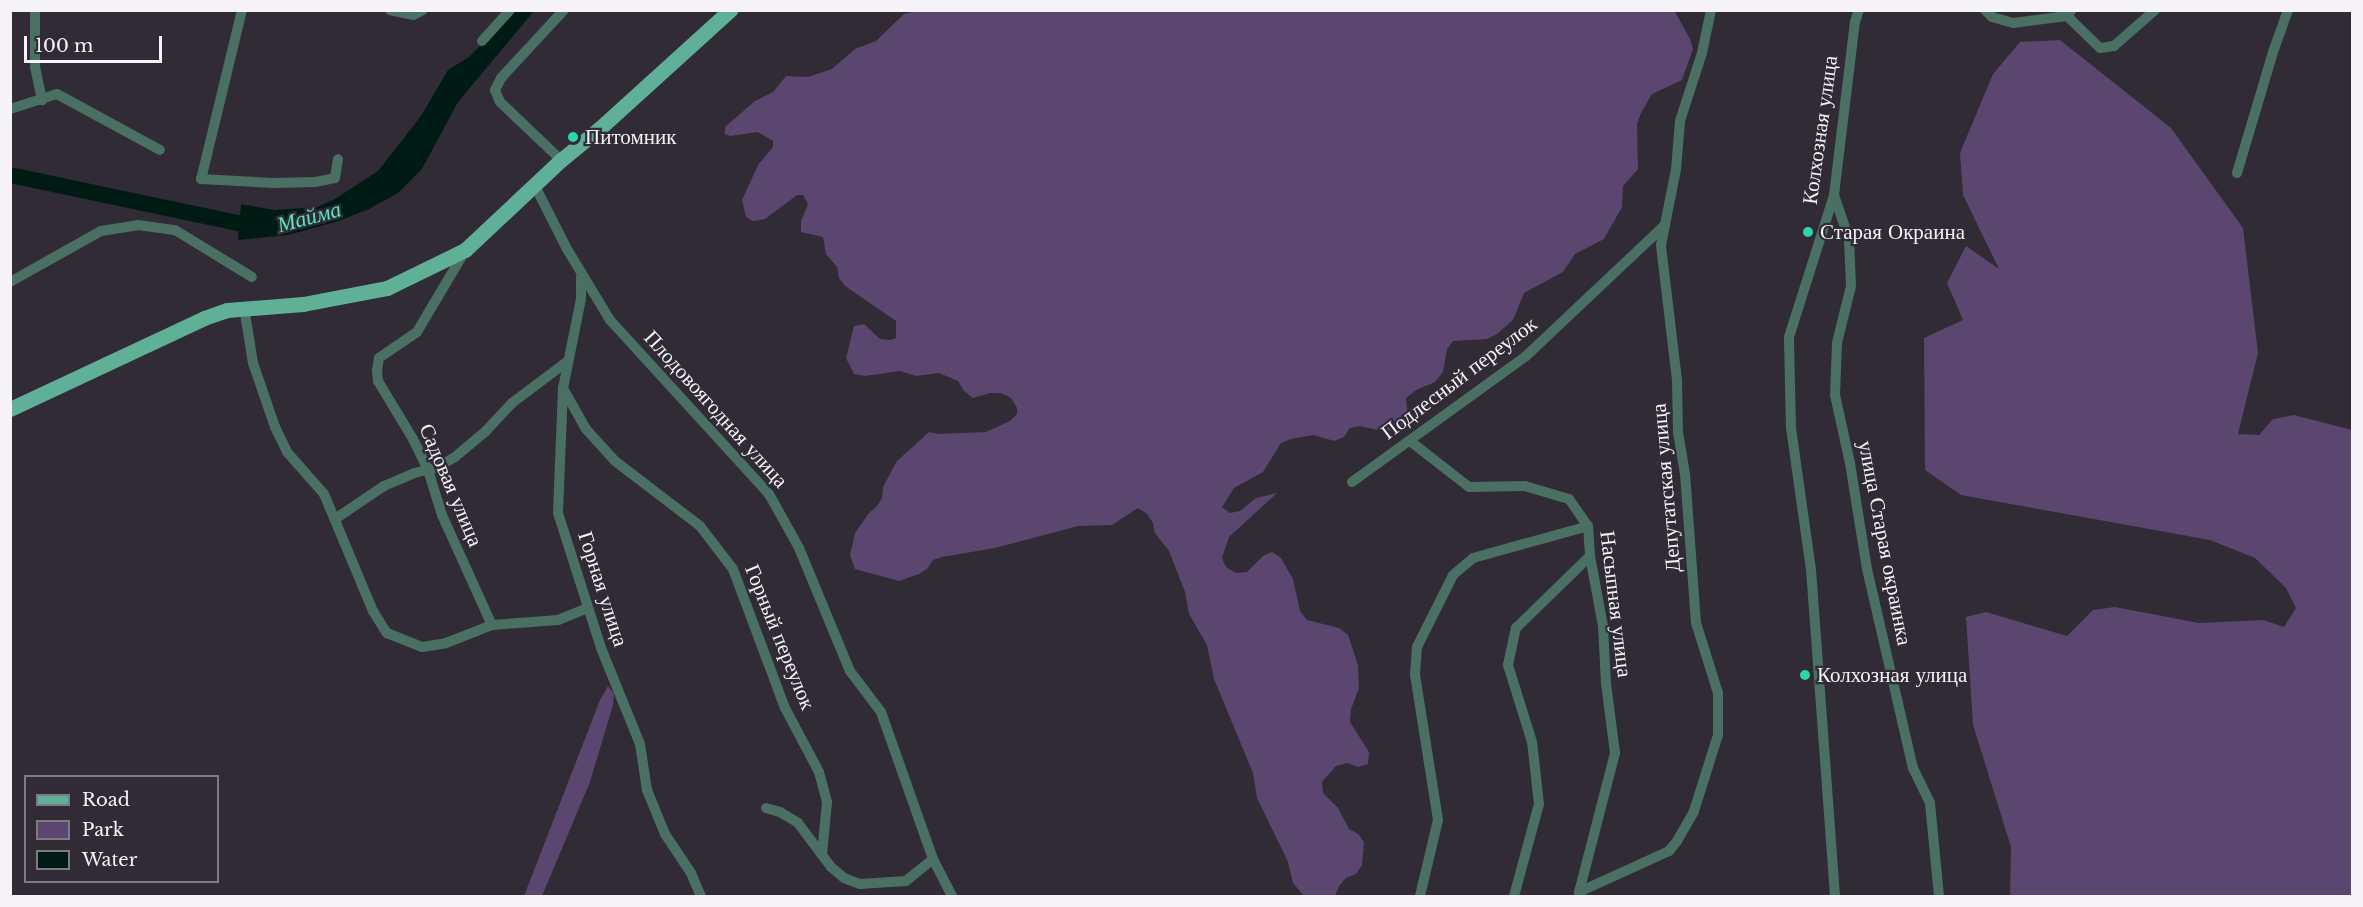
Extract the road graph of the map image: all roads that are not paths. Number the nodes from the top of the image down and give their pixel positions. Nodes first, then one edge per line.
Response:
1 (35, 10) edge
2 (242, 10) edge
3 (390, 10) edge
4 (423, 10) edge
5 (510, 10) edge
6 (564, 10) edge
7 (730, 10) edge
8 (1711, 10) edge
9 (1859, 10) edge
10 (1985, 10) edge
11 (2156, 10) edge
12 (2288, 10) edge
13 (2069, 13) edge
14 (482, 41) dead end
15 (42, 100) junction
16 (10, 109) edge
17 (160, 150) dead end
18 (338, 159) dead end
19 (561, 160) junction
20 (2237, 173) dead end
21 (535, 186) junction
22 (1834, 195) junction
23 (1665, 225) junction
24 (465, 250) junction
25 (581, 275) junction
26 (252, 278) dead end
27 (10, 282) edge
28 (244, 307) junction
29 (568, 361) junction
30 (563, 388) junction
31 (10, 409) edge
32 (1410, 441) junction
33 (428, 470) junction
34 (1352, 482) dead end
35 (335, 519) junction
36 (1588, 526) junction
37 (1590, 556) junction
38 (587, 608) junction
39 (492, 626) junction
40 (766, 808) dead end
41 (822, 854) junction
42 (933, 859) junction
43 (1580, 894) edge
44 (701, 897) edge
45 (952, 897) edge
46 (1420, 897) edge
47 (1514, 897) edge
48 (1835, 897) edge
49 (1940, 897) edge

1 - 15 street
2 - 18 street
3 - 4 street
5 - 14 street
6 - 19 street
7 - 19 main road
8 - 23 street, Депутатская улица
9 - 22 street, Колхозная улица
10 - 13 street
11 - 13 street
12 - 20 street
15 - 16 street
15 - 17 street
19 - 21 main road
21 - 24 main road
21 - 25 street, Плодовоягодная улица
22 - 48 street, Колхозная улица
22 - 49 street, улица Старая окраинка
23 - 32 street, Подлесный переулок
23 - 43 street, Депутатская улица
24 - 28 main road
24 - 33 street, Садовая улица
25 - 29 street, Горная улица
25 - 42 street, Плодовоягодная улица
26 - 27 street
28 - 31 main road
28 - 35 street
29 - 30 street, Горная улица
29 - 33 street
30 - 38 street, Горная улица
30 - 41 street, Горный переулок
32 - 34 street, Подлесный переулок
32 - 36 street, Насыпная улица
33 - 35 street
33 - 39 street, Садовая улица
35 - 39 street
36 - 37 street, Насыпная улица
36 - 46 street
37 - 43 street, Насыпная улица
37 - 47 street
38 - 39 street
38 - 44 street, Горная улица
40 - 41 street
41 - 42 street
42 - 45 street, Плодовоягодная улица

